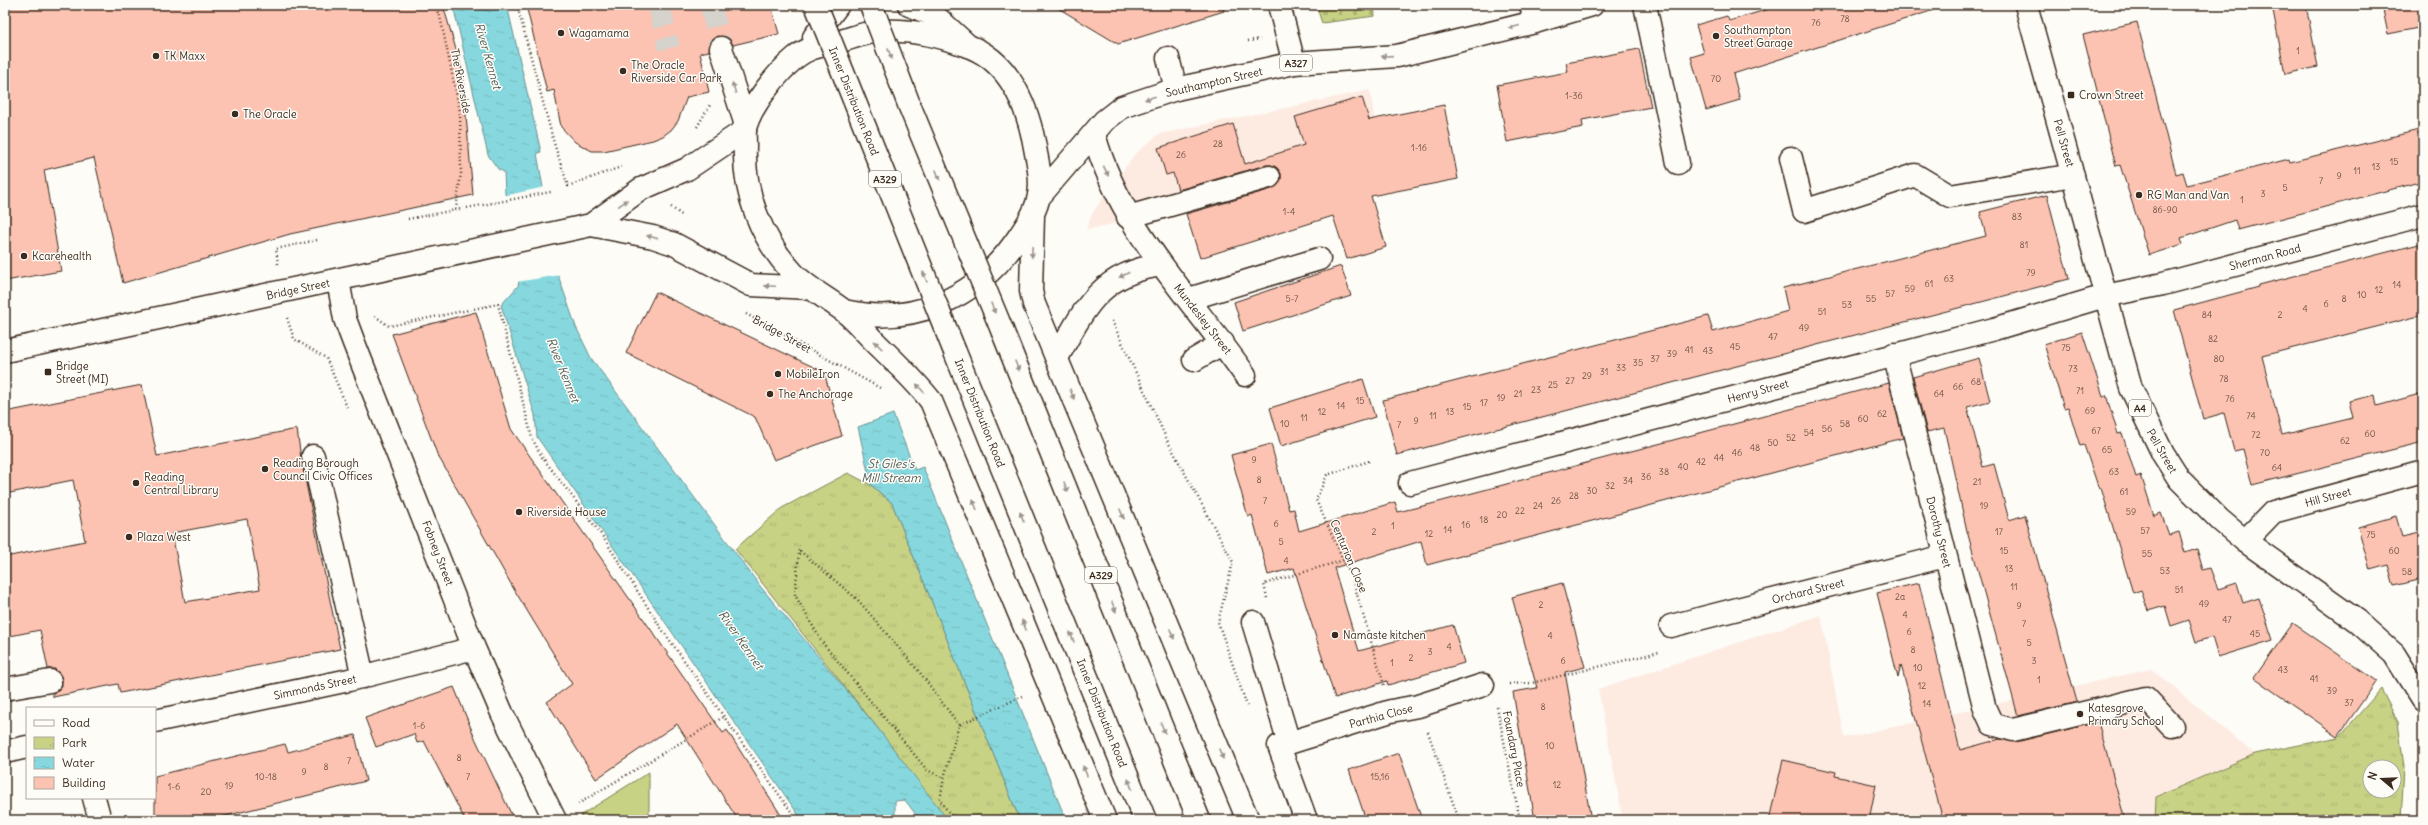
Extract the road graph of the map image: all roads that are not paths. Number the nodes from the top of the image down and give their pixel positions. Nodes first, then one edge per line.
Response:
1 (816, 5) edge
2 (838, 5) edge
3 (871, 5) edge
4 (909, 5) edge
5 (1279, 5) edge
6 (1592, 5) edge
7 (1645, 5) edge
8 (2025, 7) edge
9 (1533, 14) edge
10 (968, 46) junction
11 (721, 48) tunnel mouth
12 (805, 49) junction
13 (1168, 58) dead end
14 (1294, 63) junction
15 (1176, 89) junction
16 (745, 127) junction
17 (1094, 134) junction
18 (1791, 158) dead end
19 (1678, 163) dead end
20 (2073, 175) junction
21 (1269, 177) dead end
22 (1036, 205) junction
23 (2423, 215) edge
24 (1128, 217) junction
25 (591, 225) junction
26 (1319, 259) dead end
27 (1161, 264) junction
28 (338, 280) junction
29 (809, 288) junction
30 (2106, 296) junction
31 (1189, 299) junction
32 (844, 311) junction
33 (1223, 343) junction
34 (5, 351) edge
35 (1894, 354) junction
36 (1057, 358) junction
37 (1194, 360) dead end
38 (1245, 375) dead end
39 (313, 456) dead end
40 (2423, 471) edge
41 (1410, 484) dead end
42 (2245, 541) junction
43 (1945, 556) junction
44 (1253, 622) road end
45 (1671, 626) dead end
46 (474, 648) junction
47 (363, 677) junction
48 (50, 681) dead end
49 (1483, 685) road end
50 (5, 689) edge
51 (2423, 700) edge
52 (156, 721) edge
53 (2172, 726) dead end
54 (1284, 744) junction
55 (26, 748) edge
56 (5, 752) edge
57 (94, 799) edge
58 (555, 819) edge
59 (100, 820) edge
60 (1105, 820) edge
61 (1145, 820) edge
62 (1199, 820) edge
63 (1248, 820) edge
64 (1306, 820) edge

61 -> 1 main road, Inner Distribution Road / A329, bridge
2 - 12 main road
3 -> 62 main road, A329, bridge
4 - 10 main road
5 - 14 main road
6 - 9 main road, Southampton Street / A327
7 - 19 main road
8 - 20 main road, Pell Street / A4
9 -> 14 main road, Southampton Street / A327
10 - 12 main road
10 - 22 main road
16 -> 11 main road
12 - 16 main road
13 - 15 main road
14 - 15 main road, Southampton Street / A327
15 -> 17 main road, Southampton Street / A327
25 -> 16 main road, Bridge Street
16 - 29 main road
17 - 22 main road, Southampton Street / A327
17 -> 24 main road, Mundesley Street
18 - 20 main road
20 - 30 main road, Pell Street / A4
21 - 24 main road
22 - 32 main road, Southampton Street
22 -> 36 main road
23 - 30 main road, Sherman Road
24 - 27 main road, Mundesley Street
25 - 28 main road, Bridge Street
29 -> 25 main road, Bridge Street
26 - 31 main road
27 - 31 main road, Mundesley Street
27 -> 36 main road
28 - 34 main road, Bridge Street
28 - 46 main road, Fobney Street
29 - 32 main road
30 - 35 main road, Henry Street
30 - 42 main road, Pell Street / A4
31 - 33 main road, Mundesley Street
60 -> 32 main road
33 - 37 main road
33 - 38 main road, Mundesley Street
35 - 41 main road, Henry Street
35 - 43 main road, Dorothy Street
36 -> 63 main road
39 - 47 main road
40 - 42 main road, Hill Street
42 - 51 main road, Pell Street / A4
43 - 45 main road, Orchard Street
43 - 53 main road, Dorothy Street
44 - 54 main road
46 - 47 main road, Simmonds Street
46 - 58 main road, Fobney Street
47 - 52 main road, Simmonds Street
48 - 50 main road
49 - 54 main road, Parthia Close
54 - 64 main road
55 - 56 main road
57 - 59 main road

